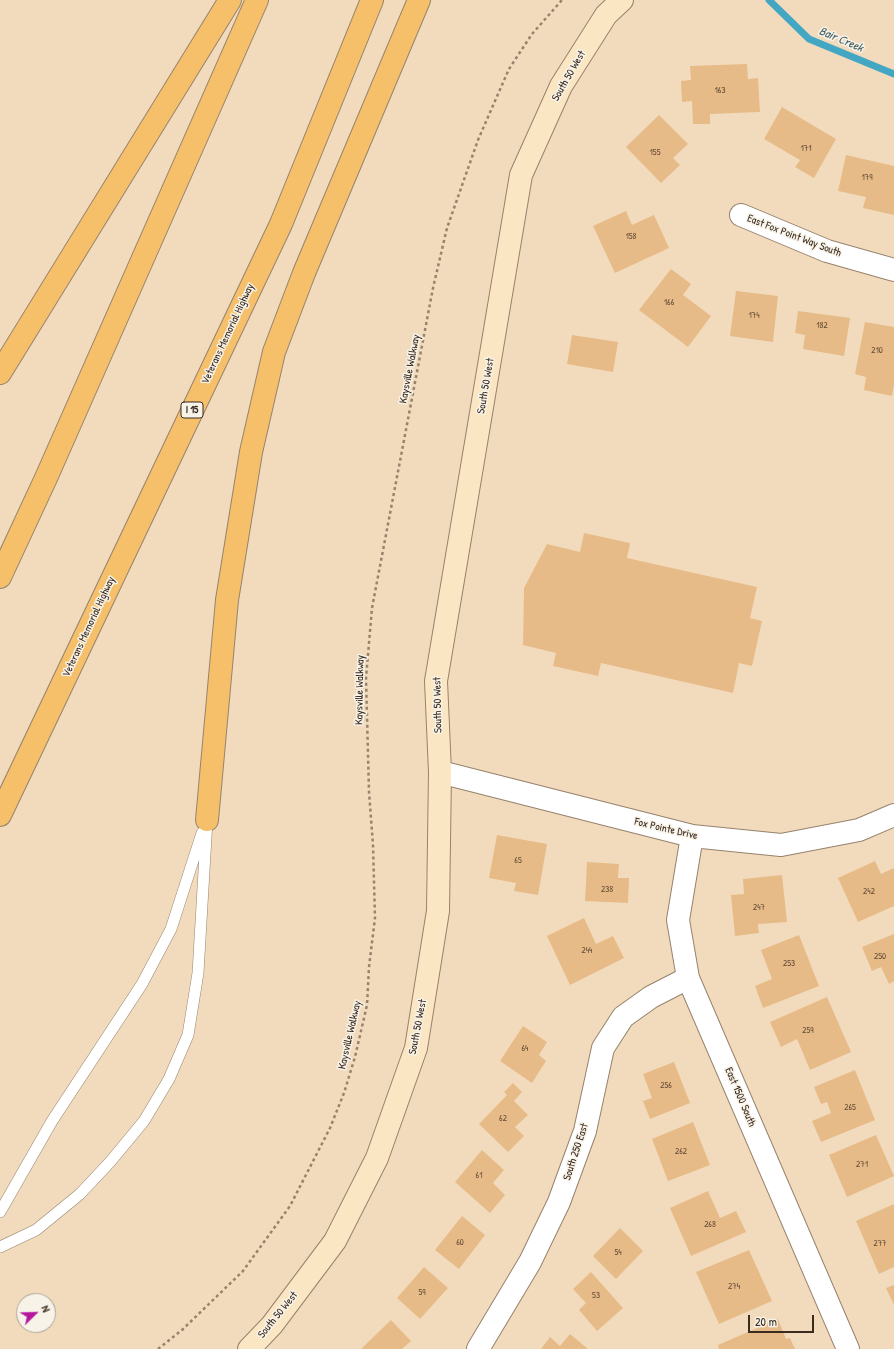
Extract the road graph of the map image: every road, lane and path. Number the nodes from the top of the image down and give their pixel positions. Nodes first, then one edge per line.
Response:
1 (230, 0) edge
2 (257, 0) edge
3 (372, 0) edge
4 (419, 0) edge
5 (562, 0) edge
6 (622, 0) edge
7 (741, 215) dead end
8 (894, 270) edge
9 (0, 374) edge
10 (0, 577) edge
11 (440, 772) junction
12 (0, 815) edge
13 (894, 815) edge
14 (207, 820) junction
15 (692, 836) junction
16 (688, 978) junction
17 (0, 1212) edge
18 (0, 1247) edge
19 (158, 1349) edge
20 (249, 1349) edge
21 (478, 1349) edge
22 (848, 1349) edge

1 - 9 highway
2 - 10 highway
3 - 12 highway, Veterans Memorial Highway / I 15
4 - 14 highway
5 - 19 path, Kaysville Walkway
6 - 11 street, South 50 West
7 - 8 street, East Fox Point Way South
11 - 15 street, Fox Pointe Drive
11 - 20 street, South 50 West
13 - 15 street, Fox Pointe Drive
14 - 17 lane
14 - 18 lane
15 - 16 street, East 1500 South
16 - 21 street, South 250 East
16 - 22 street, East 1500 South

